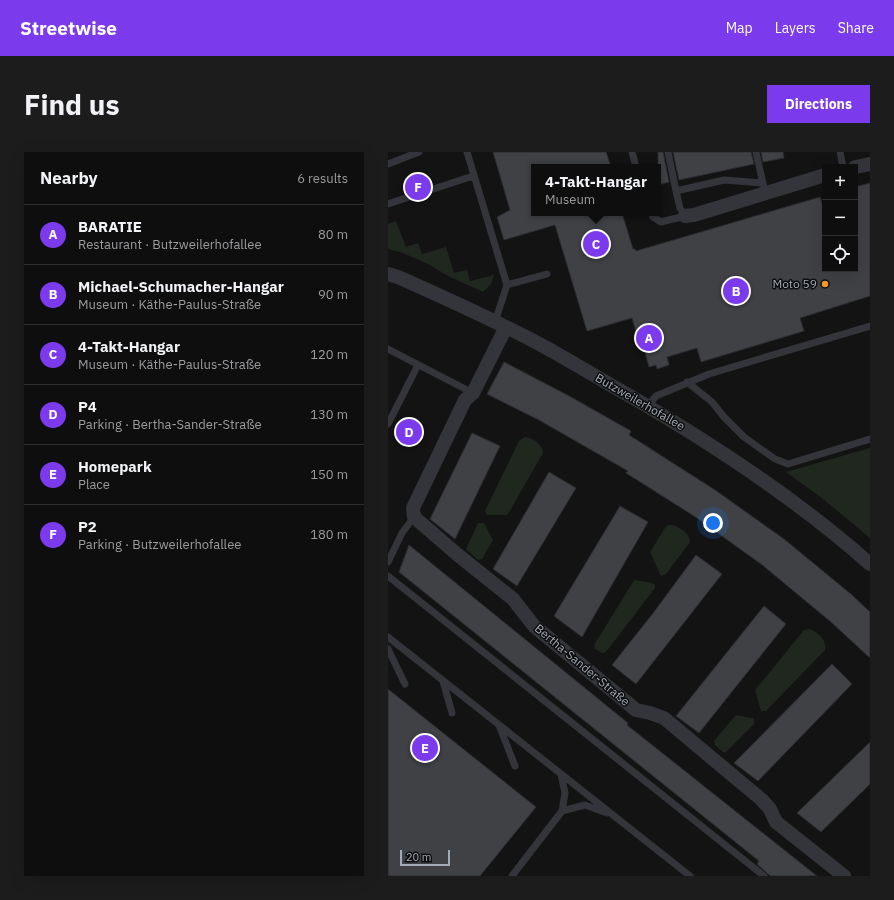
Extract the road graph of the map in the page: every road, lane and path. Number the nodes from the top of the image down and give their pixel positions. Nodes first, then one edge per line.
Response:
1 (419, 152) edge
2 (466, 152) edge
3 (632, 152) edge
4 (668, 152) edge
5 (756, 152) edge
6 (840, 152) edge
7 (388, 164) edge
8 (635, 164) edge
9 (842, 164) edge
10 (870, 164) edge
11 (858, 166) edge
12 (473, 176) junction
13 (822, 176) edge
14 (764, 188) junction
15 (676, 191) junction
16 (388, 204) edge
17 (652, 216) edge
18 (685, 216) junction
19 (388, 274) edge
20 (547, 274) dead end
21 (507, 285) junction
22 (501, 324) junction
23 (870, 326) edge
24 (388, 349) edge
25 (418, 365) junction
26 (687, 382) junction
27 (473, 393) junction
28 (648, 406) junction
29 (388, 424) edge
30 (870, 439) edge
31 (414, 517) junction
32 (388, 562) edge
33 (870, 564) edge
34 (388, 576) edge
35 (388, 637) edge
36 (388, 648) edge
37 (443, 681) junction
38 (405, 684) dead end
39 (452, 713) dead end
40 (499, 725) junction
41 (515, 766) dead end
42 (561, 774) junction
43 (562, 811) junction
44 (613, 816) junction
45 (512, 876) edge
46 (690, 876) edge
47 (764, 876) edge
48 (844, 876) edge

1 - 7 lane
2 - 12 lane
3 - 8 lane
4 - 15 lane
5 - 14 lane
6 - 9 lane
10 - 11 street
12 - 16 lane
12 - 21 lane
13 - 14 street
14 - 15 lane
14 - 18 street
15 - 18 lane
17 - 18 lane
19 - 22 street, Butzweilerhofallee
20 - 21 lane
21 - 22 lane
22 - 27 street
22 - 28 street, Butzweilerhofallee
23 - 26 lane
24 - 25 lane
25 - 27 lane
25 - 29 lane
26 - 28 lane
26 - 30 lane
27 - 31 street
28 - 33 street, Butzweilerhofallee
31 - 32 lane
31 - 48 street, Bertha-Sander-Straße
34 - 47 lane
35 - 37 lane
36 - 38 lane
37 - 39 lane
37 - 40 lane
40 - 41 lane
40 - 42 lane
42 - 43 lane
42 - 44 lane
43 - 44 lane
43 - 45 lane
44 - 46 lane

